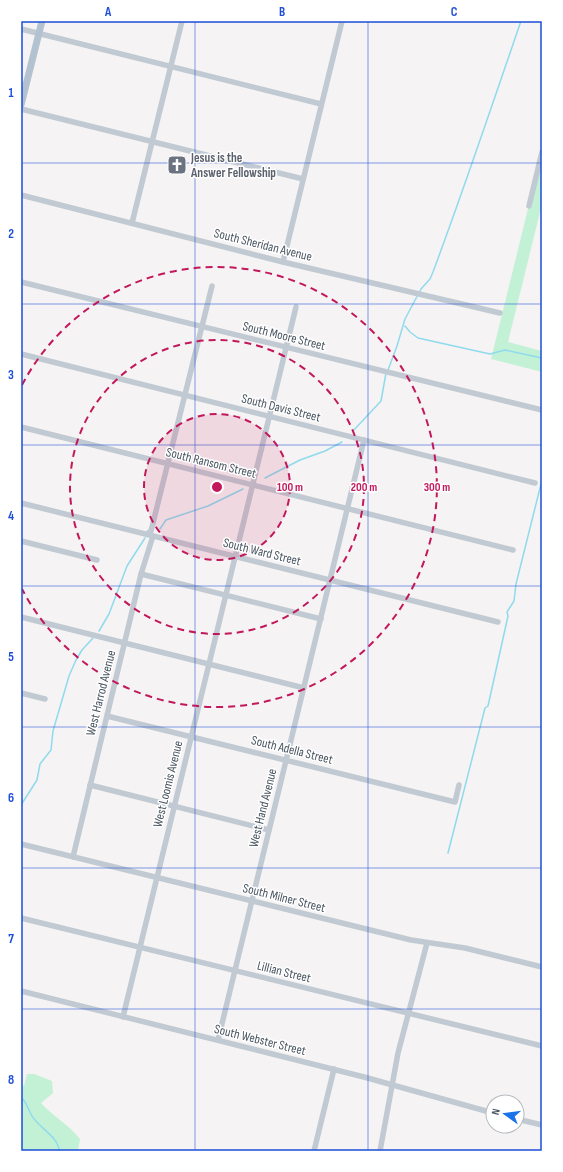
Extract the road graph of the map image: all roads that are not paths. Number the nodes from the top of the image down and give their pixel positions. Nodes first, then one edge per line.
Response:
1 (42, 21) edge
2 (182, 21) edge
3 (342, 21) edge
4 (21, 29) edge
5 (39, 34) junction
6 (171, 67) junction
7 (321, 104) junction
8 (21, 105) edge
9 (21, 108) edge
10 (153, 141) junction
11 (542, 152) edge
12 (303, 178) junction
13 (21, 195) edge
14 (529, 206) dead end
15 (132, 223) junction
16 (283, 262) junction
17 (21, 282) edge
18 (212, 286) dead end
19 (296, 307) dead end
20 (500, 313) dead end
21 (202, 327) junction
22 (287, 348) junction
23 (21, 354) edge
24 (185, 395) junction
25 (542, 410) edge
26 (270, 416) junction
27 (21, 427) edge
28 (364, 440) junction
29 (168, 463) junction
30 (535, 483) dead end
31 (253, 485) junction
32 (21, 503) edge
33 (347, 508) junction
34 (147, 534) junction
35 (153, 536) junction
36 (21, 541) edge
37 (512, 550) dead end
38 (235, 556) junction
39 (97, 560) dead end
40 (141, 574) junction
41 (330, 580) junction
42 (226, 595) junction
43 (21, 617) edge
44 (321, 619) junction
45 (498, 622) dead end
46 (125, 644) junction
47 (209, 665) junction
48 (304, 688) junction
49 (21, 693) edge
50 (44, 699) dead end
51 (107, 716) junction
52 (191, 737) junction
53 (286, 760) junction
54 (90, 785) junction
55 (459, 785) dead end
56 (174, 806) junction
57 (269, 830) junction
58 (21, 844) edge
59 (73, 856) junction
60 (157, 877) junction
61 (252, 901) junction
62 (21, 918) edge
63 (427, 943) junction
64 (140, 947) junction
65 (542, 967) edge
66 (235, 971) junction
67 (21, 991) edge
68 (409, 1014) junction
69 (123, 1017) junction
70 (218, 1040) junction
71 (542, 1046) edge
72 (334, 1069) junction
73 (394, 1084) junction
74 (485, 1111) edge
75 (525, 1121) edge
76 (542, 1125) edge
77 (314, 1151) edge
78 (380, 1151) edge

1 - 5 main road
2 - 6 street
3 - 7 street
4 - 5 street
5 - 6 street
5 - 8 main road
6 - 7 street
6 - 10 street
7 - 12 street
9 - 10 street
10 - 12 street
10 - 15 street
11 - 14 street
12 - 16 street
13 - 15 street, South Sheridan Avenue
15 - 16 street, South Sheridan Avenue
16 - 20 street, South Sheridan Avenue
17 - 21 street, South Moore Street
18 - 21 street
19 - 22 street, West Loomis Avenue
21 - 22 street, South Moore Street
21 - 24 street
22 - 25 street, South Moore Street
22 - 26 street, West Loomis Avenue
23 - 24 street, South Davis Street
24 - 26 street, South Davis Street
24 - 29 street
26 - 28 street, South Davis Street
26 - 31 street, West Loomis Avenue
27 - 29 street, South Ransom Street
28 - 30 street, South Davis Street
28 - 33 street, West Hand Avenue
29 - 31 street, South Ransom Street
29 - 34 street
31 - 33 street, South Ransom Street
31 - 38 street, West Loomis Avenue
32 - 34 street, South Ward Street
33 - 37 street, South Ransom Street
33 - 41 street, West Hand Avenue
34 - 35 street, South Ward Street
35 - 38 street, South Ward Street
35 - 40 street, West Harrod Avenue
36 - 39 street
38 - 41 street, South Ward Street
38 - 42 street, West Loomis Avenue
40 - 42 street
40 - 46 street, West Harrod Avenue
41 - 44 street, West Hand Avenue
41 - 45 street, South Ward Street
42 - 44 street
42 - 47 street, West Loomis Avenue
43 - 46 street
44 - 48 street, West Hand Avenue
46 - 47 street
46 - 51 street, West Harrod Avenue
47 - 48 street
47 - 52 street, West Loomis Avenue
48 - 53 street, West Hand Avenue
49 - 50 street
51 - 52 street, South Adella Street
51 - 54 street, West Harrod Avenue
52 - 53 street, South Adella Street
52 - 56 street, West Loomis Avenue
53 - 55 street, South Adella Street
53 - 57 street, West Hand Avenue
54 - 56 street
54 - 59 street, West Harrod Avenue
56 - 57 street
56 - 60 street, West Loomis Avenue
57 - 61 street, West Hand Avenue
58 - 59 street, South Milner Street
59 - 60 street, South Milner Street
60 - 61 street, South Milner Street
60 - 64 street, West Loomis Avenue
61 - 63 street, South Milner Street
61 - 66 street, West Hand Avenue
62 - 64 street, Lillian Street
63 - 65 street, South Milner Street
63 - 68 street
64 - 66 street, Lillian Street
64 - 69 street, West Loomis Avenue
66 - 68 street, Lillian Street
66 - 70 street, West Hand Avenue
67 - 69 street, South Webster Street
68 - 71 street, Lillian Street
68 - 73 street
69 - 70 street, South Webster Street
70 - 72 street, South Webster Street
72 - 73 street, South Webster Street
72 - 77 street
73 - 74 street, South Webster Street
73 - 78 street
75 - 76 street

